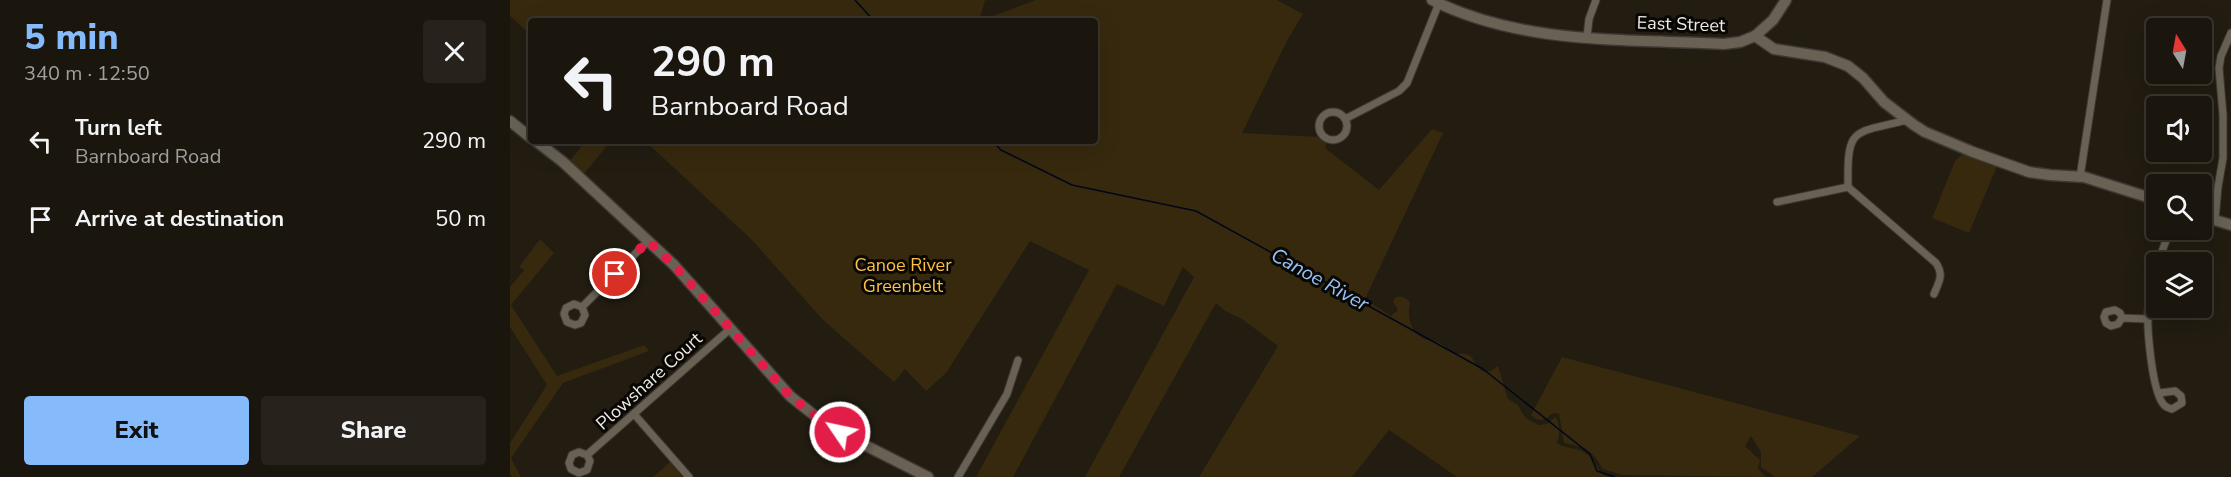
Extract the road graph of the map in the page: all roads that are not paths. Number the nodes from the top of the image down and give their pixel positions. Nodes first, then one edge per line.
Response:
1 (1596, 0) edge
2 (1786, 0) edge
3 (2107, 0) edge
4 (1435, 2) edge
5 (2231, 33) edge
6 (1755, 36) junction
7 (1587, 37) junction
8 (1345, 119) junction
9 (1907, 120) junction
10 (510, 121) edge
11 (528, 136) edge
12 (540, 144) edge
13 (2080, 177) junction
14 (1848, 187) junction
15 (2146, 196) edge
16 (1777, 202) dead end
17 (2212, 219) edge
18 (2216, 220) junction
19 (2231, 225) edge
20 (648, 241) junction
21 (1934, 294) dead end
22 (582, 307) dead end
23 (2122, 318) dead end
24 (2146, 318) edge
25 (2148, 318) edge
26 (730, 329) junction
27 (1018, 360) dead end
28 (2159, 393) dead end
29 (634, 414) junction
30 (587, 455) dead end
31 (689, 477) edge
32 (928, 477) edge
33 (958, 477) edge

1 - 7 street
2 - 6 street
3 - 13 street
4 - 7 street, East Street
4 - 8 street
5 - 18 street
6 - 7 street, East Street
6 - 9 street
8 - 8 street
9 - 13 street
9 - 14 street
10 - 11 street
12 - 20 street
13 - 15 street
14 - 16 street
14 - 21 street
17 - 18 street
18 - 19 street
20 - 22 street
20 - 26 street
23 - 24 street
25 - 28 street
26 - 29 street, Plowshare Court
26 - 32 street
27 - 33 street
29 - 30 street, Plowshare Court
29 - 31 street

